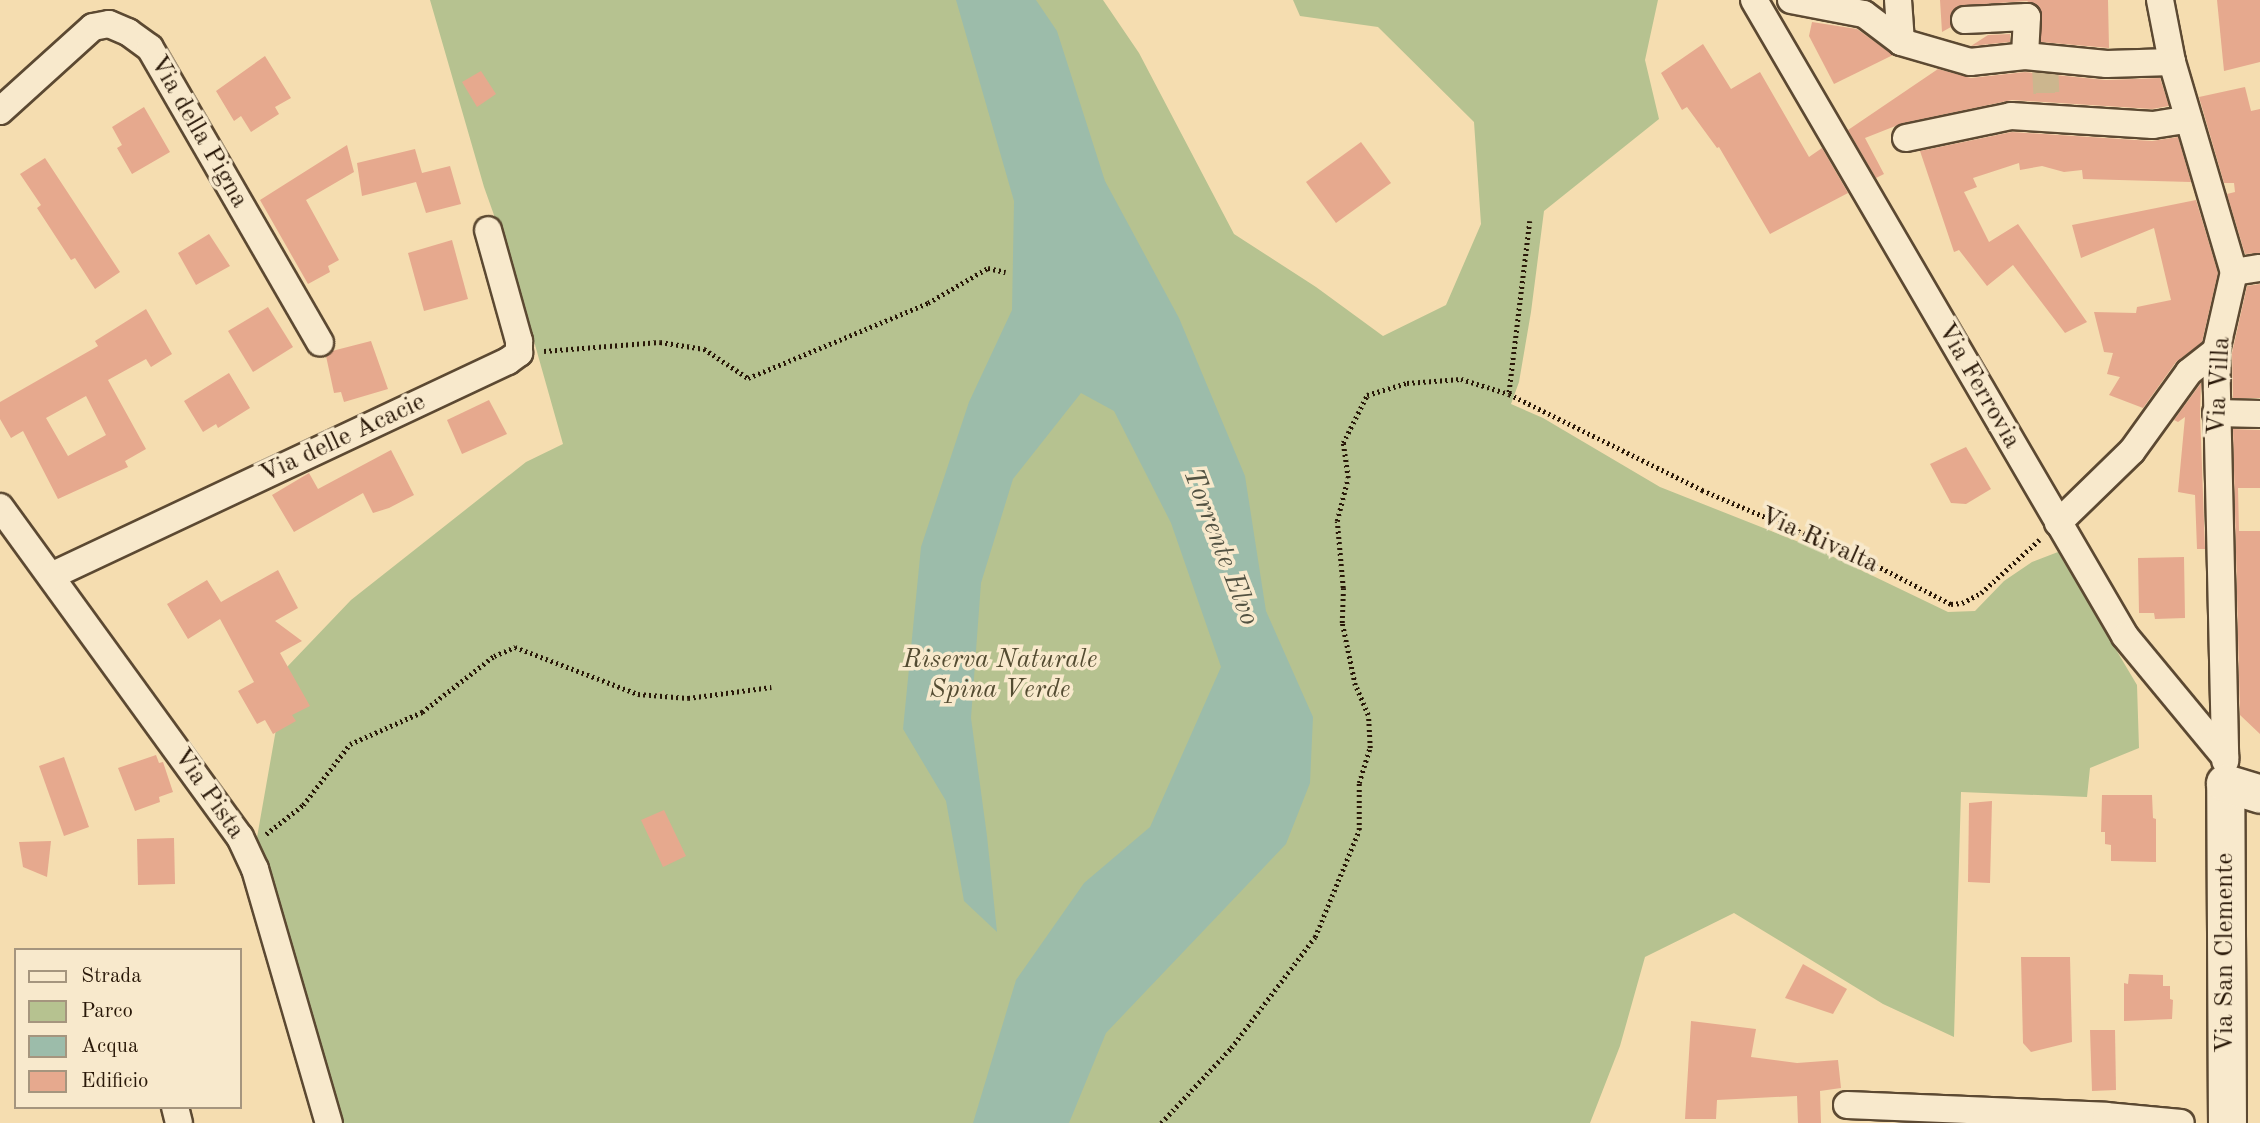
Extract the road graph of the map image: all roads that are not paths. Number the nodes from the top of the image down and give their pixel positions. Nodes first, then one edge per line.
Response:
1 (1754, 0) edge
2 (1791, 0) edge
3 (1898, 0) edge
4 (2160, 0) edge
5 (1965, 20) dead end
6 (1901, 43) junction
7 (2039, 61) junction
8 (2172, 62) junction
9 (0, 111) edge
10 (2189, 120) junction
11 (1906, 138) dead end
12 (488, 230) dead end
13 (2260, 268) edge
14 (2234, 272) junction
15 (320, 342) dead end
16 (2216, 351) junction
17 (2216, 413) junction
18 (2260, 414) edge
19 (0, 507) edge
20 (2058, 523) junction
21 (51, 576) junction
22 (2225, 770) junction
23 (2260, 794) edge
24 (1847, 1105) dead end
25 (329, 1123) edge
26 (2181, 1123) edge
27 (2227, 1123) edge

1 - 20 street, Via Ferrovia
2 - 6 street
3 - 6 street
4 - 8 street, Via Villa
5 - 7 street
6 - 7 street
7 - 8 street
8 - 10 street, Via Villa
9 - 15 street, Via della Pigna
10 - 11 street
10 - 14 street, Via Villa
12 - 21 street, Via delle Acacie
13 - 14 street
14 - 16 street, Via Villa
16 - 17 street, Via Villa
16 - 20 street
17 - 18 street
17 - 22 street, Via Villa
19 - 21 street, Via Pista
20 - 22 street, Via Ferrovia
21 - 25 street, Via Pista
22 - 23 street
22 - 27 street, Via San Clemente
24 - 26 street

